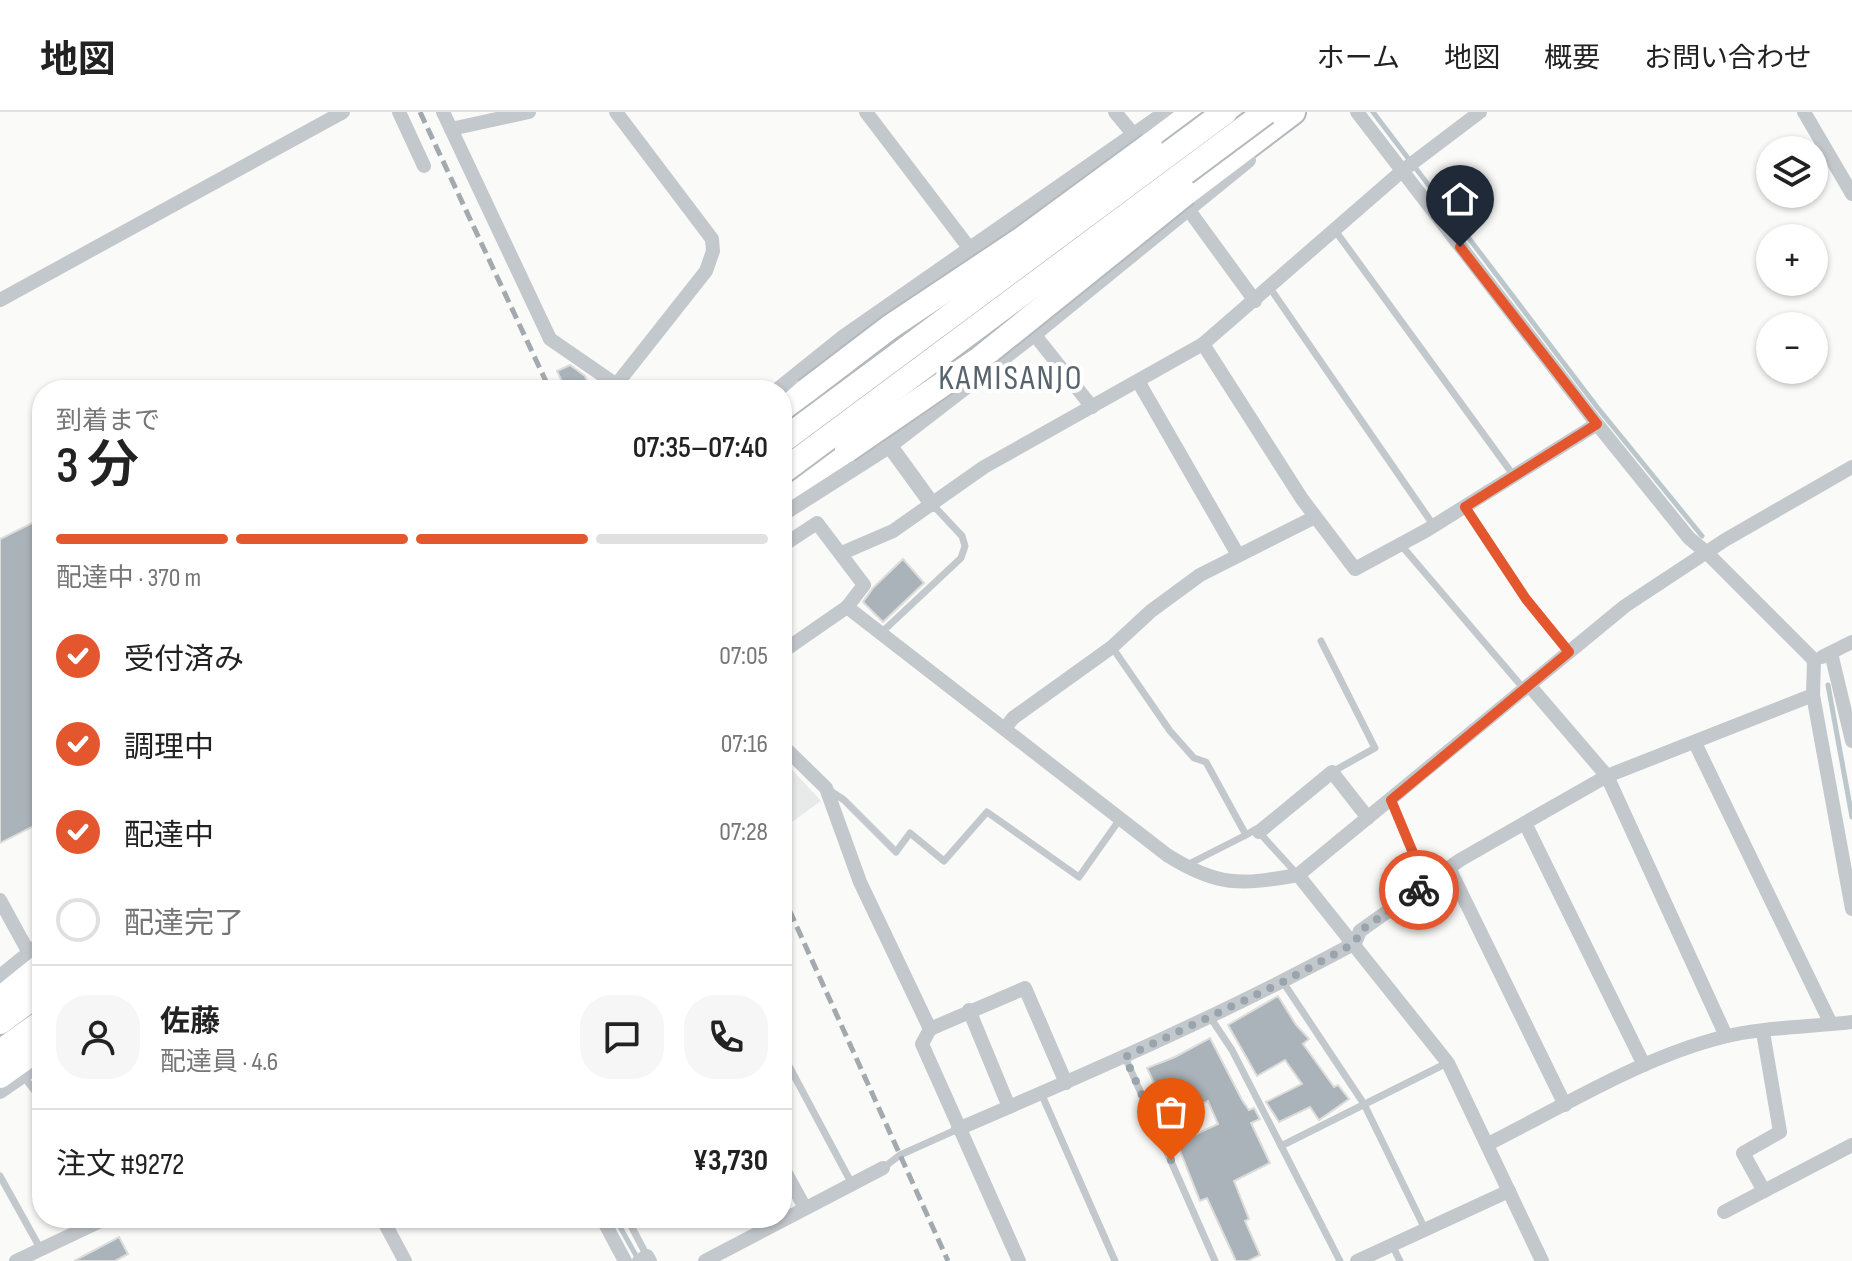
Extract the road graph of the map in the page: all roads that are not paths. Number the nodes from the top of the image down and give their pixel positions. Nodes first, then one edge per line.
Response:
1 (343, 112) edge
2 (399, 112) edge
3 (443, 112) edge
4 (529, 112) edge
5 (616, 112) edge
6 (866, 112) edge
7 (1115, 112) edge
8 (1167, 112) edge
9 (1194, 112) edge
10 (1225, 112) edge
11 (1266, 112) edge
12 (1293, 112) edge
13 (1308, 112) edge
14 (1357, 112) edge
15 (1480, 112) edge
16 (1804, 112) edge
17 (451, 129) junction
18 (1142, 140) junction
19 (424, 166) dead end
20 (1404, 170) junction
21 (1852, 194) edge
22 (1187, 201) junction
23 (1334, 229) junction
24 (970, 249) junction
25 (1270, 288) junction
26 (0, 300) edge
27 (1255, 301) junction
28 (1034, 334) junction
29 (1203, 344) junction
30 (824, 353) junction
31 (610, 380) edge
32 (625, 380) edge
33 (790, 380) edge
34 (1138, 381) junction
35 (792, 404) edge
36 (1092, 407) junction
37 (1597, 424) junction
38 (792, 434) edge
39 (889, 446) junction
40 (792, 465) edge
41 (1852, 467) edge
42 (1515, 476) junction
43 (792, 486) edge
44 (932, 504) junction
45 (1465, 507) junction
46 (792, 508) edge
47 (1315, 517) junction
48 (1434, 526) junction
49 (792, 539) edge
50 (1401, 545) junction
51 (842, 553) junction
52 (1707, 553) junction
53 (1238, 555) junction
54 (847, 607) junction
55 (881, 633) junction
56 (1321, 641) dead end
57 (1852, 642) edge
58 (792, 645) edge
59 (1112, 647) junction
60 (1569, 652) junction
61 (1831, 653) junction
62 (1814, 660) junction
63 (1527, 687) junction
64 (1813, 695) junction
65 (1006, 727) junction
66 (1852, 741) edge
67 (1695, 743) junction
68 (792, 755) edge
69 (1332, 772) junction
70 (1607, 776) junction
71 (826, 788) junction
72 (1391, 800) junction
73 (1122, 817) junction
74 (1368, 818) junction
75 (1525, 823) junction
76 (1253, 834) junction
77 (1185, 866) junction
78 (1449, 868) junction
79 (1298, 875) junction
80 (1426, 884) junction
81 (0, 900) edge
82 (1852, 909) edge
83 (1355, 943) junction
84 (32, 954) edge
85 (32, 960) edge
86 (32, 962) edge
87 (0, 976) edge
88 (1283, 982) junction
89 (32, 998) edge
90 (0, 999) edge
91 (969, 1010) junction
92 (1210, 1017) junction
93 (0, 1022) edge
94 (1852, 1022) edge
95 (1831, 1024) junction
96 (32, 1029) edge
97 (930, 1029) junction
98 (1763, 1032) junction
99 (1726, 1036) junction
100 (0, 1052) edge
101 (32, 1056) edge
102 (1125, 1057) junction
103 (1448, 1063) junction
104 (1644, 1065) junction
105 (32, 1067) edge
106 (792, 1072) edge
107 (12, 1076) edge
108 (1066, 1083) junction
109 (0, 1091) edge
110 (32, 1092) edge
111 (1041, 1093) junction
112 (1364, 1104) junction
113 (1565, 1105) junction
114 (1009, 1107) junction
115 (958, 1129) junction
116 (1488, 1144) junction
117 (1852, 1145) edge
118 (1281, 1146) junction
119 (883, 1168) joint
120 (0, 1176) edge
121 (792, 1184) edge
122 (852, 1184) junction
123 (1509, 1191) junction
124 (1764, 1191) junction
125 (805, 1208) junction
126 (1724, 1212) dead end
127 (792, 1215) edge
128 (85, 1228) edge
129 (387, 1228) edge
130 (607, 1228) edge
131 (631, 1228) edge
132 (767, 1228) edge
133 (1425, 1230) junction
134 (1392, 1245) junction
135 (40, 1248) junction
136 (645, 1259) edge
137 (16, 1261) edge
138 (405, 1261) edge
139 (625, 1261) edge
140 (705, 1261) edge
141 (1019, 1261) edge
142 (1115, 1261) edge
143 (1215, 1261) edge
144 (1340, 1261) edge
145 (1357, 1261) edge
146 (1400, 1261) edge
147 (1542, 1261) edge

1 - 26 street
2 - 19 street
3 - 17 street
4 - 17 street
5 - 32 street
6 - 24 street
7 - 18 street
8 - 18 street
9 - 18 highway
10 - 38 highway, bridge
11 - 40 highway, bridge
12 - 22 highway
13 - 22 street
14 - 20 street
15 - 20 street
16 - 21 street
17 - 31 street
18 - 24 street
18 - 35 highway, bridge
20 - 23 street
20 - 37 street
22 - 27 street
22 - 28 street
22 - 43 highway, bridge
23 - 25 street
23 - 42 lane
24 - 30 street
25 - 27 street
25 - 48 lane
27 - 29 street
28 - 36 street
28 - 39 street
29 - 34 street
29 - 47 street
30 - 33 street
30 - 39 street
34 - 36 street
34 - 53 street
36 - 44 street
37 - 42 street
37 - 52 street
39 - 44 street
39 - 46 street
41 - 52 street
42 - 45 street
44 - 51 street
44 - 55 lane
45 - 48 street
45 - 60 lane
47 - 50 street
47 - 53 street
48 - 50 street
49 - 51 street
50 - 63 lane
51 - 54 street
52 - 60 street
52 - 62 street
53 - 59 street
54 - 55 street
54 - 58 street
55 - 65 street
56 - 69 lane
57 - 61 street
59 - 65 street
59 - 76 lane
60 - 63 street
61 - 62 street
61 - 66 street
62 - 64 street
63 - 70 street
63 - 72 street
64 - 67 street
64 - 82 street
65 - 73 street
67 - 70 street
67 - 95 street
68 - 71 street
69 - 74 street
69 - 76 street
70 - 75 street
70 - 99 street
71 - 73 lane
71 - 97 street
72 - 74 street
72 - 80 lane
73 - 77 street
74 - 79 street
75 - 78 street
75 - 104 street
76 - 77 lane
76 - 79 lane
77 - 79 street
78 - 80 street
78 - 113 street
79 - 83 street
80 - 83 street
81 - 84 street
83 - 88 street
83 - 103 street
85 - 87 street
86 - 90 highway
88 - 92 street
88 - 112 lane
89 - 93 highway
91 - 97 street
91 - 108 street
91 - 114 street
92 - 102 street
92 - 118 lane
94 - 95 street
95 - 98 street
96 - 100 highway
97 - 115 street
98 - 99 street
98 - 124 street
99 - 104 street
101 - 107 highway
102 - 108 street
102 - 143 lane
103 - 112 lane
103 - 116 street
104 - 113 street
105 - 107 street
106 - 122 lane
107 - 109 street
107 - 110 lane
108 - 111 street
111 - 114 street
111 - 142 lane
112 - 118 lane
112 - 133 lane
113 - 116 street
114 - 115 street
115 - 119 lane
115 - 141 street
116 - 123 street
117 - 124 street
118 - 144 lane
119 - 122 street
120 - 135 lane
121 - 125 street
122 - 125 street
123 - 133 street
123 - 147 street
124 - 126 street
125 - 127 street
128 - 135 street
129 - 138 street
130 - 139 street
131 - 136 lane
132 - 140 street
133 - 134 street
134 - 145 street
134 - 146 lane
135 - 137 street

